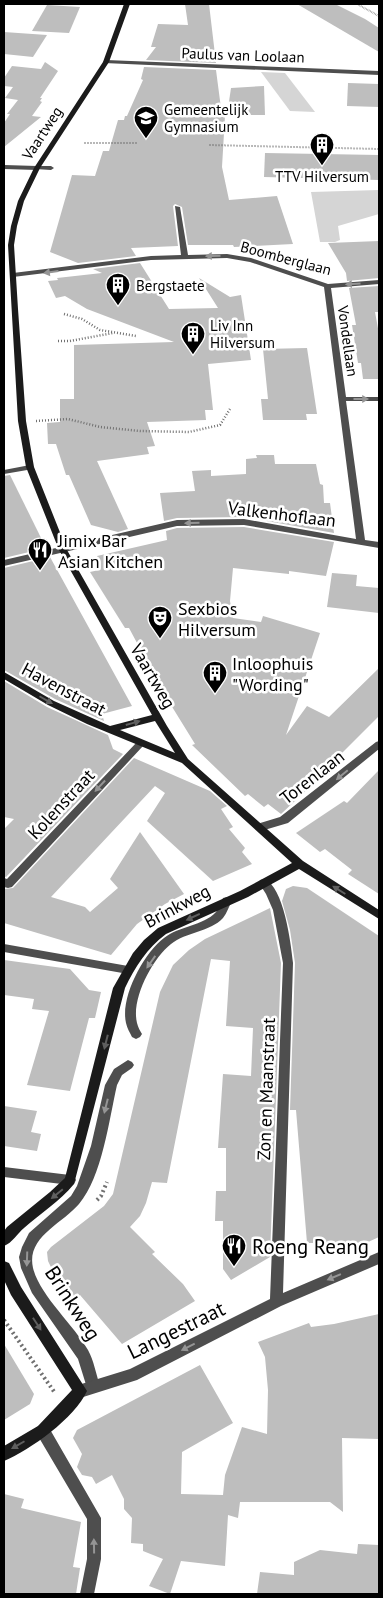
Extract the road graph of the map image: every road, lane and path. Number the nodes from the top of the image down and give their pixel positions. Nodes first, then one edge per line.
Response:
1 (128, 4) edge
2 (357, 4) edge
3 (379, 16) edge
4 (106, 62) junction
5 (379, 73) edge
6 (84, 143) dead end
7 (138, 143) dead end
8 (209, 145) dead end
9 (379, 149) edge
10 (4, 167) edge
11 (37, 168) junction
12 (51, 168) dead end
13 (177, 207) dead end
14 (185, 257) junction
15 (13, 275) junction
16 (379, 282) edge
17 (327, 286) junction
18 (64, 314) dead end
19 (114, 333) junction
20 (136, 336) dead end
21 (58, 341) dead end
22 (342, 399) junction
23 (379, 399) edge
24 (230, 409) dead end
25 (22, 421) junction
26 (30, 467) junction
27 (4, 472) edge
28 (361, 541) junction
29 (379, 545) edge
30 (62, 550) junction
31 (4, 563) edge
32 (4, 675) edge
33 (158, 717) junction
34 (109, 730) junction
35 (379, 744) edge
36 (137, 747) junction
37 (185, 761) junction
38 (261, 827) junction
39 (300, 864) junction
40 (4, 882) edge
41 (264, 883) junction
42 (227, 901) junction
43 (379, 915) edge
44 (4, 948) edge
45 (128, 970) junction
46 (136, 1034) dead end
47 (128, 1065) dead end
48 (4, 1172) edge
49 (108, 1178) dead end
50 (70, 1180) junction
51 (94, 1203) dead end
52 (4, 1240) edge
53 (379, 1258) edge
54 (4, 1267) edge
55 (276, 1302) junction
56 (4, 1320) edge
57 (87, 1389) junction
58 (57, 1395) dead end
59 (43, 1431) junction
60 (4, 1454) edge
61 (87, 1594) edge

1 - 4 street, Vaartweg
2 - 3 path
4 - 5 street, Paulus van Loolaan
4 - 11 street, Vaartweg
6 - 7 path
8 - 9 path
10 - 11 street
11 - 12 street
11 - 15 street, Vaartweg
13 - 14 street
14 -> 15 street, Boomberglaan
17 -> 14 street, Boomberglaan
15 - 25 street, Vaartweg
16 -> 17 street, Boomberglaan
17 - 22 street, Vondellaan
18 - 19 path
19 - 20 path
19 - 21 path
22 -> 23 street, Vondellaan
22 - 28 street, Vondellaan
24 - 25 path
25 - 26 street, Vaartweg
26 - 27 street
26 - 30 street, Vaartweg
28 - 29 street, Valkenhoflaan
28 -> 30 street, Valkenhoflaan
30 - 31 street, Valkenhoflaan
30 - 33 street, Vaartweg
32 -> 34 street, Havenstraat
34 -> 33 street, Havenstraat
33 - 37 street, Vaartweg
34 - 36 street, Havenstraat
35 -> 38 street, Torenlaan
36 - 37 street, Havenstraat
36 -> 40 street, Kolenstraat
37 - 38 street, Vaartweg
38 - 39 street, Vaartweg
39 - 41 street, Brinkweg
43 -> 39 street, Vaartweg
41 - 42 street, Brinkweg
41 - 55 street, Zon en Maanstraat
42 -> 45 street, Brinkweg
42 -> 46 street, Brinkweg
44 - 45 street
45 -> 50 street, Brinkweg
47 -> 57 street, Brinkweg
48 - 50 street
49 - 51 path
50 -> 52 street
53 -> 55 street, Langestraat
54 -> 57 street
55 -> 57 street, Langestraat
56 - 58 path
57 - 59 street
59 -> 60 street
61 -> 59 street

